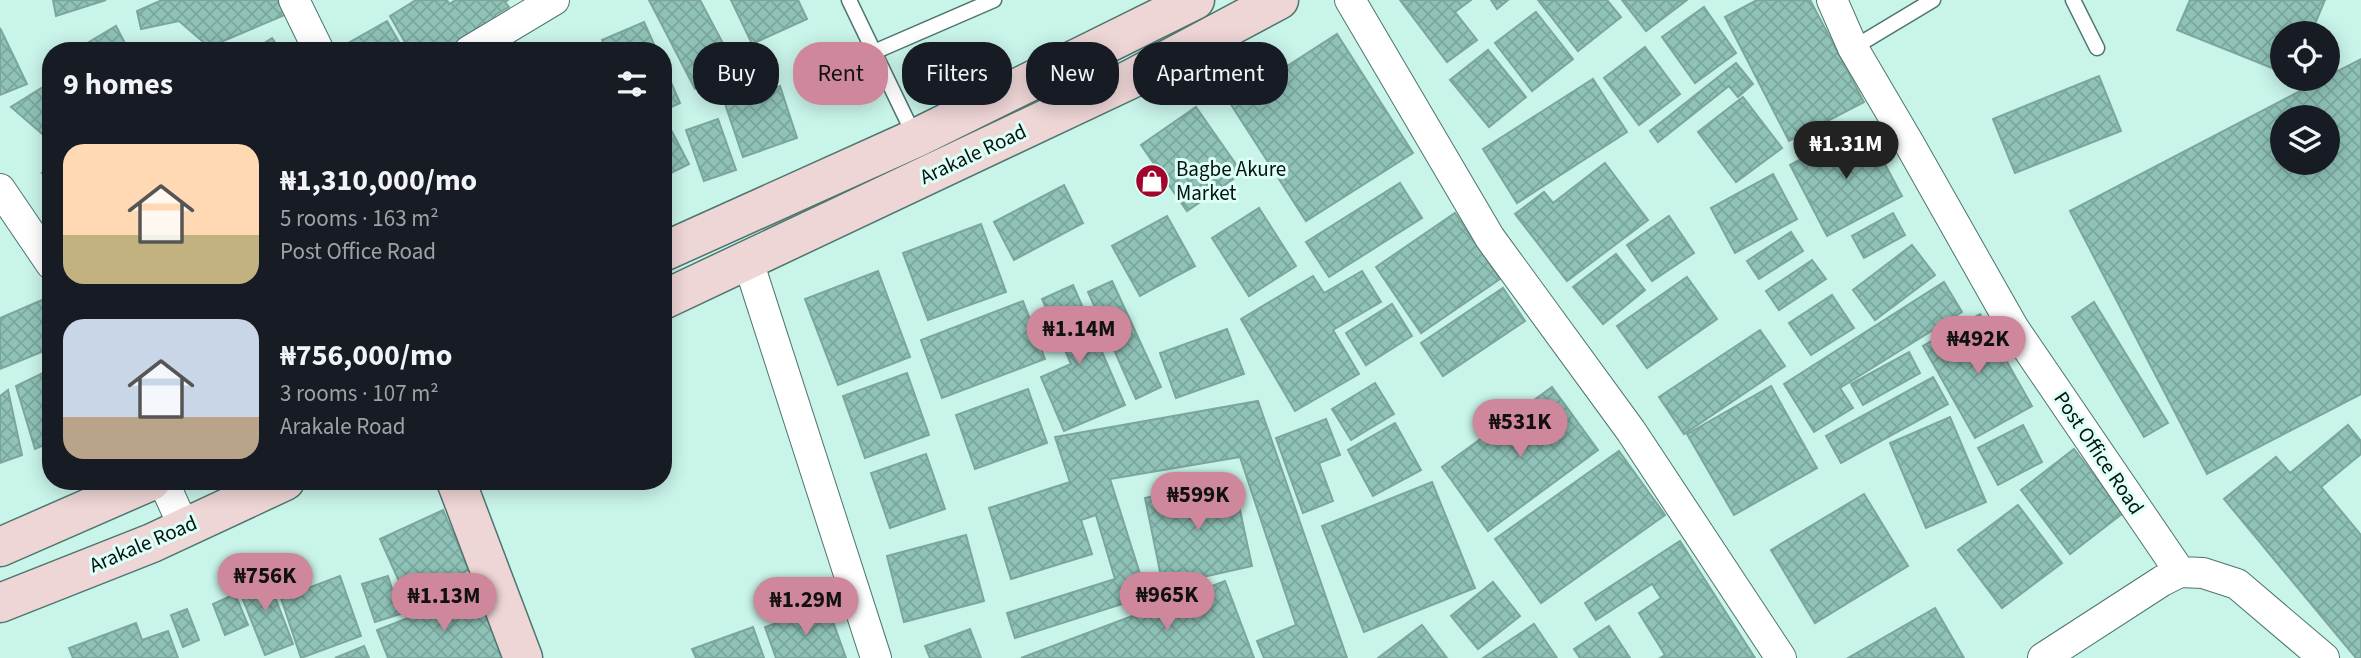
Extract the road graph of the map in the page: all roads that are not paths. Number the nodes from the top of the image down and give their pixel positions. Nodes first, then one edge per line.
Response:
1 (294, 0) edge
2 (554, 0) edge
3 (849, 0) edge
4 (994, 0) edge
5 (1279, 0) edge
6 (1350, 0) edge
7 (1832, 0) edge
8 (1933, 0) edge
9 (2073, 0) edge
10 (1174, 5) edge
11 (315, 42) edge
12 (484, 42) edge
13 (869, 42) edge
14 (888, 46) edge
15 (1853, 48) junction
16 (2097, 48) dead end
17 (888, 81) edge
18 (916, 138) junction
19 (0, 188) edge
20 (672, 248) edge
21 (42, 251) edge
22 (748, 261) junction
23 (672, 296) edge
24 (130, 490) edge
25 (167, 490) edge
26 (265, 490) edge
27 (459, 490) edge
28 (184, 527) junction
29 (0, 547) edge
30 (2180, 572) junction
31 (0, 603) edge
32 (523, 658) edge
33 (876, 658) edge
34 (1781, 658) edge
35 (2043, 658) edge
36 (2323, 658) edge

1 - 11 street
2 - 12 street
3 - 13 lane
4 - 14 lane
5 - 22 main road, Arakale Road
6 - 34 street
7 - 15 street, Post Office Road
8 - 15 lane
9 - 16 lane
10 - 18 main road, Arakale Road
15 - 30 street, Post Office Road
17 - 18 lane
18 - 20 main road, Arakale Road
19 - 21 street
22 - 23 main road, Arakale Road
22 - 33 street
24 - 29 main road
25 - 28 street
26 - 28 main road, Arakale Road
27 - 32 main road
28 - 31 main road, Arakale Road
30 - 35 street
30 - 36 street

